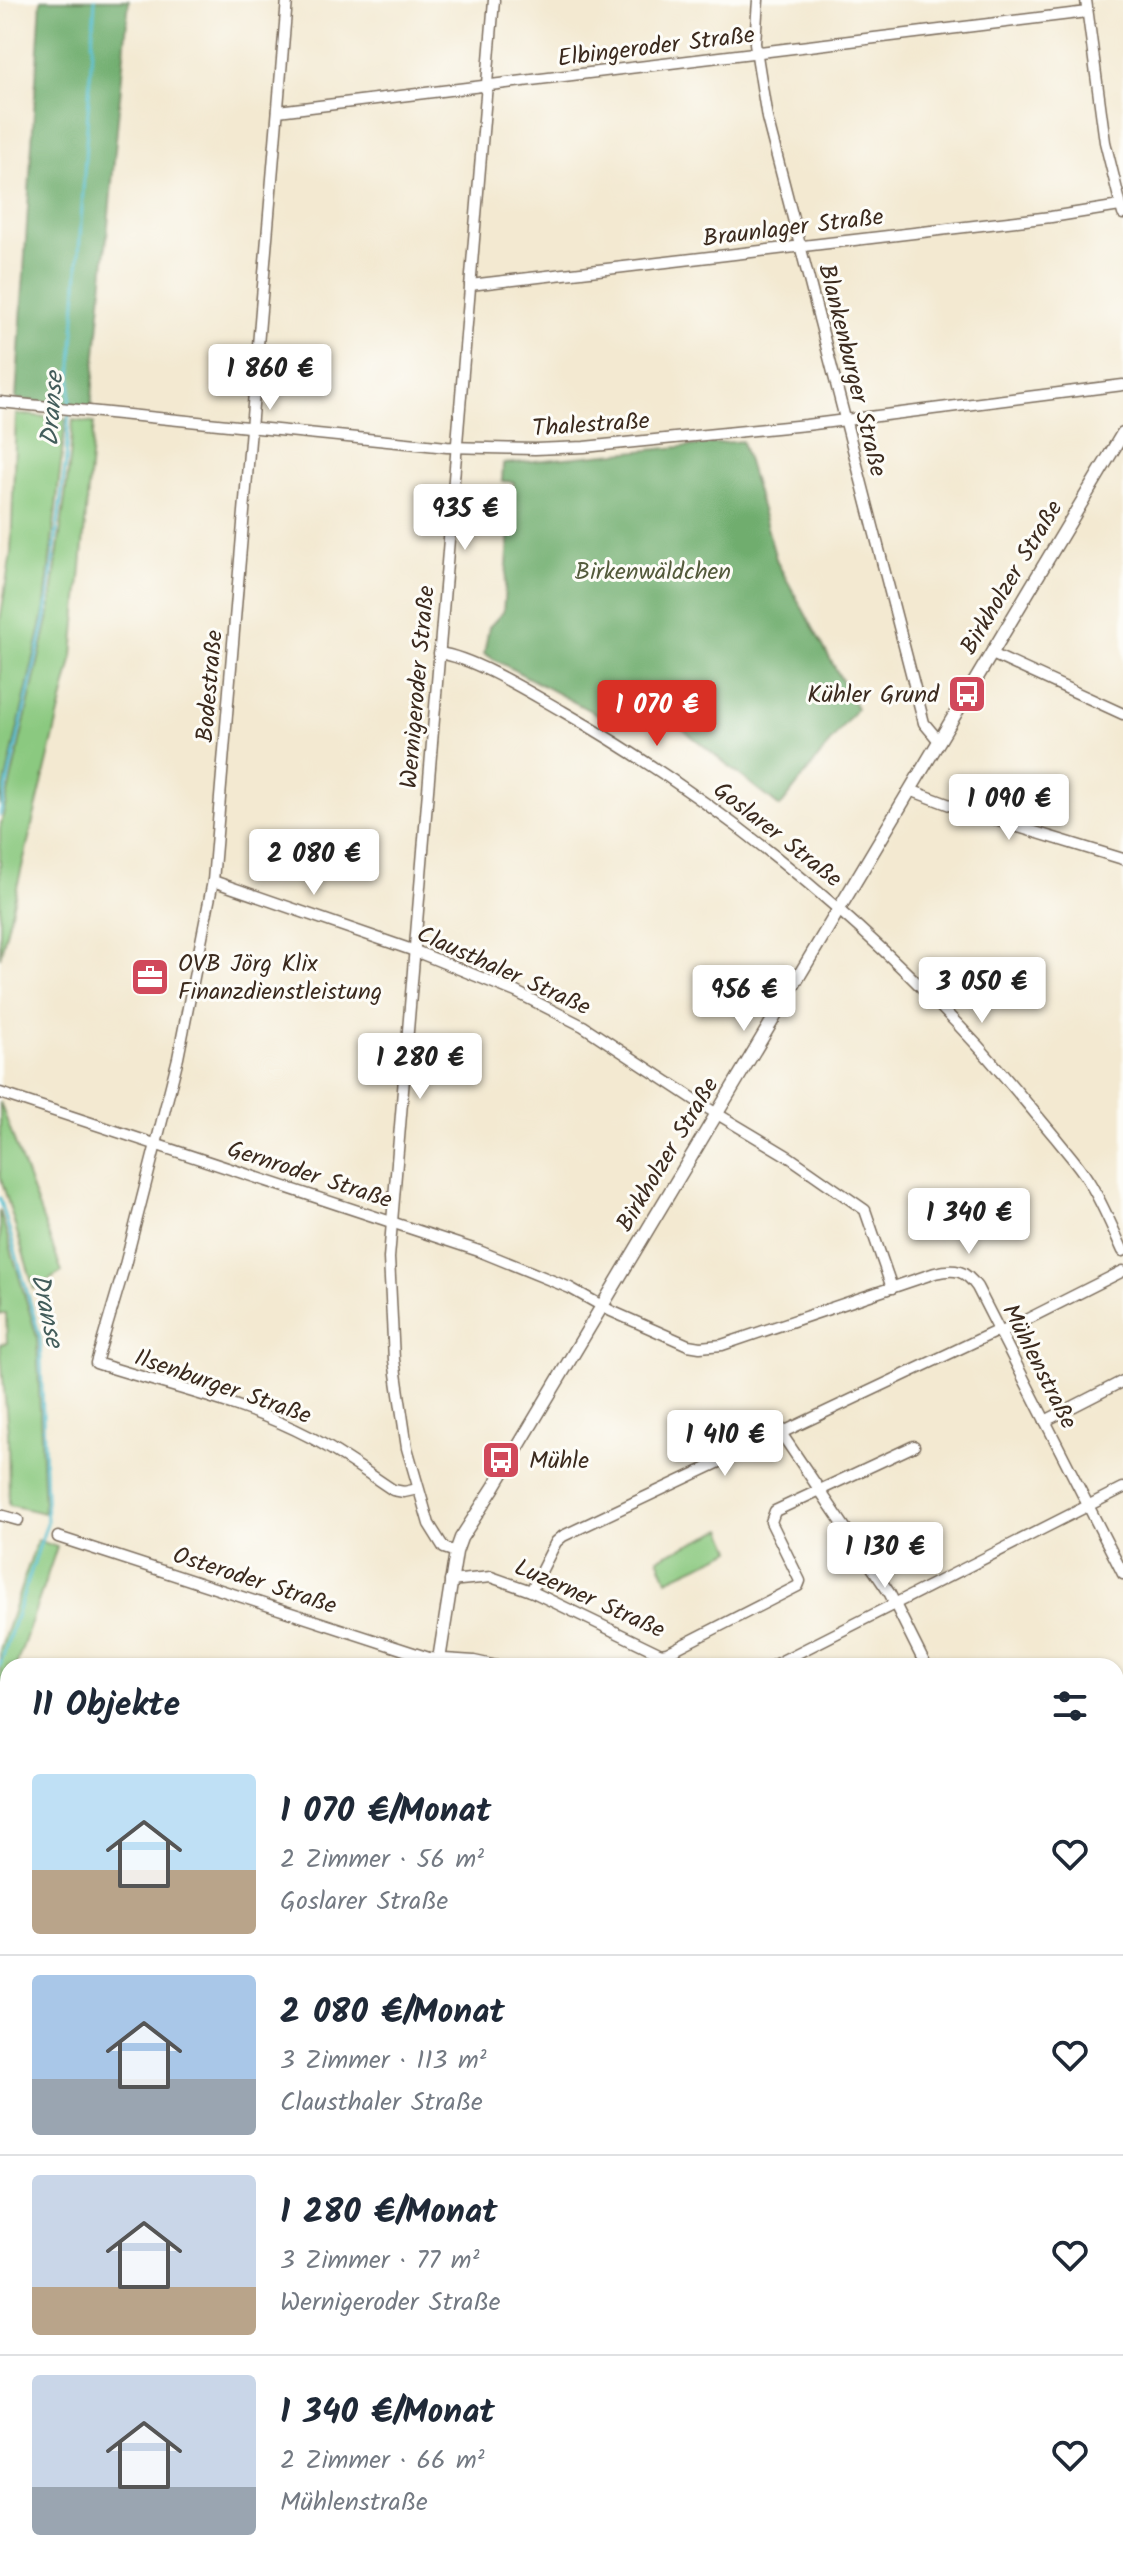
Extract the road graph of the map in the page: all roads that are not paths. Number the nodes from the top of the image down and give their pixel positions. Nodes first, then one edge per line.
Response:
1 (287, 0) edge
2 (494, 0) edge
3 (758, 0) edge
4 (1086, 0) edge
5 (1087, 12) junction
6 (756, 53) junction
7 (486, 87) junction
8 (278, 111) junction
9 (1121, 210) edge
10 (802, 246) junction
11 (470, 285) junction
12 (1123, 385) edge
13 (0, 402) edge
14 (844, 420) junction
15 (250, 427) junction
16 (1123, 433) edge
17 (456, 447) junction
18 (439, 653) junction
19 (992, 654) junction
20 (1123, 714) edge
21 (939, 741) junction
22 (910, 790) junction
23 (1123, 859) edge
24 (213, 881) junction
25 (839, 908) junction
26 (415, 951) junction
27 (0, 1093) edge
28 (716, 1114) junction
29 (157, 1145) junction
30 (392, 1221) junction
31 (1123, 1251) edge
32 (1123, 1271) edge
33 (892, 1288) junction
34 (603, 1305) junction
35 (1000, 1331) junction
36 (96, 1363) joint
37 (1123, 1381) edge
38 (1045, 1421) junction
39 (781, 1433) junction
40 (914, 1446) dead end
41 (1123, 1488) edge
42 (418, 1489) junction
43 (818, 1489) junction
44 (1089, 1505) junction
45 (0, 1515) edge
46 (18, 1520) dead end
47 (58, 1537) dead end
48 (456, 1552) junction
49 (1123, 1574) edge
50 (450, 1581) junction
51 (531, 1591) junction
52 (895, 1604) junction
53 (424, 1658) edge
54 (440, 1658) edge
55 (788, 1658) edge
56 (922, 1658) edge

1 - 8 street, Bodestraße
2 - 7 street, Wernigeroder Straße
3 - 6 street, Blankenburger Straße
4 - 5 street
5 - 6 street, Elbingeroder Straße
5 - 9 street
6 - 7 street, Elbingeroder Straße
6 - 10 street, Blankenburger Straße
7 - 8 street, Elbingeroder Straße
7 - 11 street, Wernigeroder Straße
8 - 15 street, Bodestraße
9 - 10 street, Braunlager Straße
10 - 11 street, Braunlager Straße
10 - 14 street, Blankenburger Straße
11 - 17 street, Wernigeroder Straße
12 - 14 street, Thalestraße
13 - 15 street, Thalestraße
14 - 17 street, Thalestraße
14 - 21 street, Blankenburger Straße
15 - 17 street, Thalestraße
15 - 24 street, Bodestraße
16 - 19 street, Birkholzer Straße
17 - 18 street, Wernigeroder Straße
18 - 25 street, Goslarer Straße
18 - 26 street, Wernigeroder Straße
19 - 20 street
19 - 21 street, Birkholzer Straße
21 - 22 street, Birkholzer Straße
22 - 23 street
22 - 25 street, Birkholzer Straße
24 - 26 street, Clausthaler Straße
24 - 29 street, Bodestraße
25 - 28 street, Birkholzer Straße
25 - 31 street, Goslarer Straße
26 - 28 street, Clausthaler Straße
26 - 30 street, Wernigeroder Straße
27 - 29 street, Gernroder Straße
28 - 33 street, Clausthaler Straße
28 - 34 street, Birkholzer Straße
29 - 30 street, Gernroder Straße
29 - 36 street, Bodestraße
30 - 34 street, Gernroder Straße
30 - 42 street, Wernigeroder Straße
32 - 35 street
33 - 34 street, Mühlenstraße
33 - 35 street, Mühlenstraße
34 - 48 street, Birkholzer Straße
35 - 38 street, Mühlenstraße
35 - 39 street
36 - 42 street, Ilsenburger Straße
37 - 38 street
38 - 44 street, Mühlenstraße
39 - 43 street
39 - 51 street
40 - 43 street, Luzerner Straße
41 - 44 street
42 - 48 street, Wernigeroder Straße
43 - 51 street, Luzerner Straße
43 - 52 street
44 - 49 street, Mühlenstraße
44 - 52 street
45 - 46 street
47 - 53 street, Osteroder Straße
48 - 50 street, Birkholzer Straße
50 - 51 street, Luzerner Straße
50 - 54 street, Birkholzer Straße
52 - 55 street
52 - 56 street

